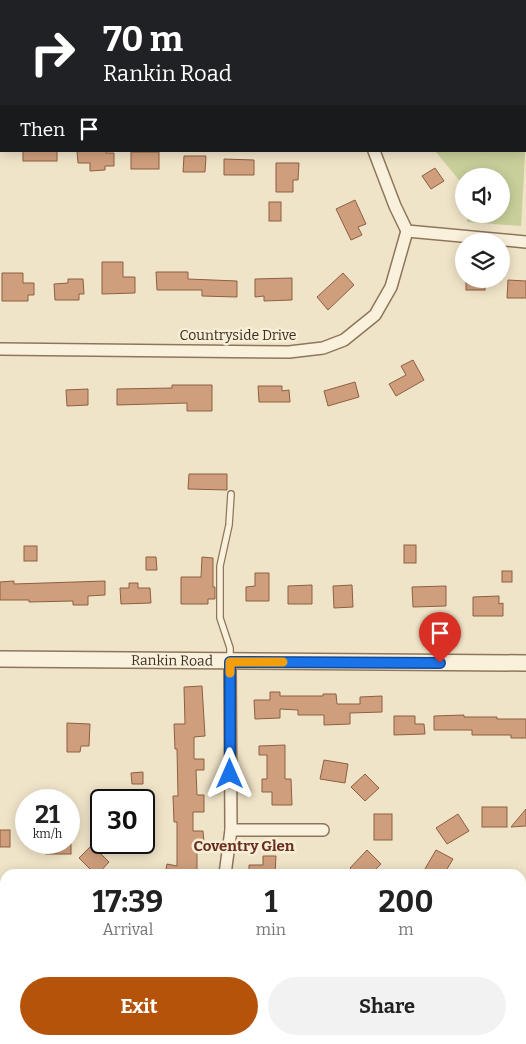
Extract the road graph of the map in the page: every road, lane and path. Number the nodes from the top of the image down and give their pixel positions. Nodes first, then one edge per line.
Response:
1 (374, 152) edge
2 (407, 231) junction
3 (526, 242) edge
4 (0, 349) edge
5 (232, 494) dead end
6 (0, 659) edge
7 (230, 662) junction
8 (526, 663) edge
9 (230, 830) junction
10 (323, 830) dead end
11 (226, 869) edge

1 - 2 street
2 - 3 street
2 - 4 street, Countryside Drive
5 - 7 lane
6 - 7 street, Rankin Road
7 - 8 street, Rankin Road
7 - 9 street
9 - 10 street
9 - 11 street

